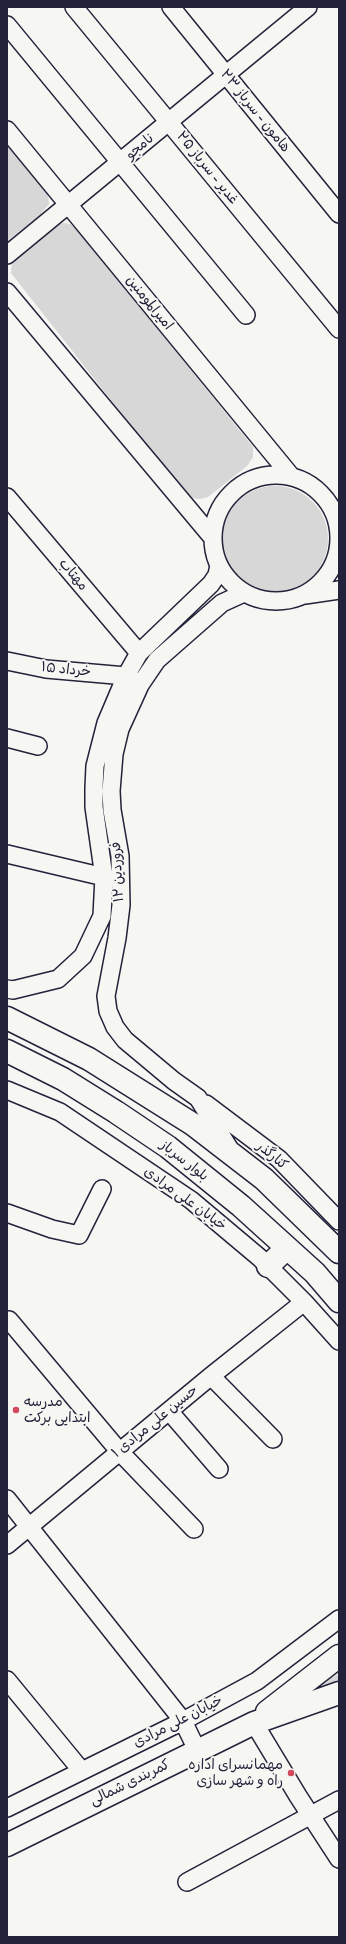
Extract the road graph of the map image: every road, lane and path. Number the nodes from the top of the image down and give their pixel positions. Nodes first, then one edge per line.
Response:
1 (74, 7) edge
2 (171, 7) edge
3 (308, 7) edge
4 (7, 25) edge
5 (225, 76) junction
6 (170, 122) junction
7 (7, 130) edge
8 (121, 162) junction
9 (69, 205) junction
10 (339, 214) edge
11 (7, 255) edge
12 (7, 292) edge
13 (246, 315) dead end
14 (339, 329) edge
15 (291, 476) junction
16 (7, 497) edge
17 (324, 497) junction
18 (339, 510) edge
19 (212, 537) junction
20 (219, 564) junction
21 (339, 590) edge
22 (244, 592) junction
23 (301, 596) junction
24 (139, 653) junction
25 (7, 661) edge
26 (133, 681) junction
27 (7, 738) edge
28 (38, 746) dead end
29 (7, 854) edge
30 (104, 877) junction
31 (7, 989) edge
32 (7, 1018) edge
33 (7, 1051) edge
34 (7, 1090) edge
35 (198, 1098) junction
36 (233, 1155) junction
37 (102, 1190) dead end
38 (7, 1212) edge
39 (339, 1221) edge
40 (288, 1248) junction
41 (339, 1252) edge
42 (268, 1266) junction
43 (304, 1302) junction
44 (339, 1302) edge
45 (9, 1320) dead end
46 (339, 1342) edge
47 (211, 1376) junction
48 (169, 1411) junction
49 (273, 1439) dead end
50 (119, 1451) junction
51 (219, 1469) dead end
52 (7, 1499) edge
53 (29, 1527) junction
54 (194, 1529) dead end
55 (7, 1545) edge
56 (339, 1619) edge
57 (339, 1656) edge
58 (7, 1680) edge
59 (339, 1693) edge
60 (183, 1721) junction
61 (254, 1723) junction
62 (197, 1750) junction
63 (81, 1770) junction
64 (339, 1800) edge
65 (7, 1808) edge
66 (310, 1814) junction
67 (7, 1844) edge
68 (339, 1859) edge
69 (188, 1882) dead end

1 - 6 street, غدیر - سرباز ۲۵
2 - 5 street, هامون - سرباز ۲۳
3 - 5 street, نامجو
4 - 8 street
5 - 6 street, نامجو
5 - 10 street, هامون - سرباز ۲۳
6 - 8 street, نامجو
6 - 14 street, غدیر - سرباز ۲۵
7 - 9 street, امیرالمومنین
8 - 9 street, نامجو
8 - 13 street
9 - 11 street, نامجو
9 - 15 street, امیرالمومنین
12 - 19 street
15 - 17 street
15 - 19 street
16 - 24 street, مهتاب
17 - 18 street
17 - 23 street
19 - 20 street
20 - 22 street
20 - 24 street, ۱۲ فروردین
21 - 23 street
22 - 23 street
22 - 26 street, ۱۲ فروردین
24 - 26 street, ۱۲ فروردین
25 - 26 street, ۱۵ خرداد
26 - 30 street, ۱۲ فروردین
26 - 35 street, ۱۲ فروردین
27 - 28 street
29 - 30 street
30 - 31 street, ۱۲ فروردین
32 - 36 highway
33 - 40 highway, بلوار سرباز
34 - 42 street, خیابان علی مرادی
35 - 36 street, ۱۲ فروردین
35 - 39 street, کنارگذر
36 - 41 highway
37 - 38 street
40 - 42 highway
40 - 44 highway, بلوار سرباز
42 - 43 street, خیابان علی مرادی
43 - 46 street, خیابان علی مرادی
43 - 47 street, حسین علی مرادی ۱
45 - 50 street
47 - 48 street, حسین علی مرادی ۱
47 - 49 street
48 - 50 street, حسین علی مرادی ۱
48 - 51 street
50 - 53 street, حسین علی مرادی ۱
50 - 54 street
52 - 53 street
53 - 55 street, حسین علی مرادی ۱
53 - 60 street
56 - 60 street, خیابان علی مرادی
57 - 61 highway
58 - 63 street
59 - 61 highway
60 - 62 street
60 - 63 street, خیابان علی مرادی
61 - 62 highway, کمربندی شمالی
61 - 66 street
62 - 67 highway, کمربندی شمالی
63 - 65 street, خیابان علی مرادی
64 - 66 street
66 - 68 street
66 - 69 street

